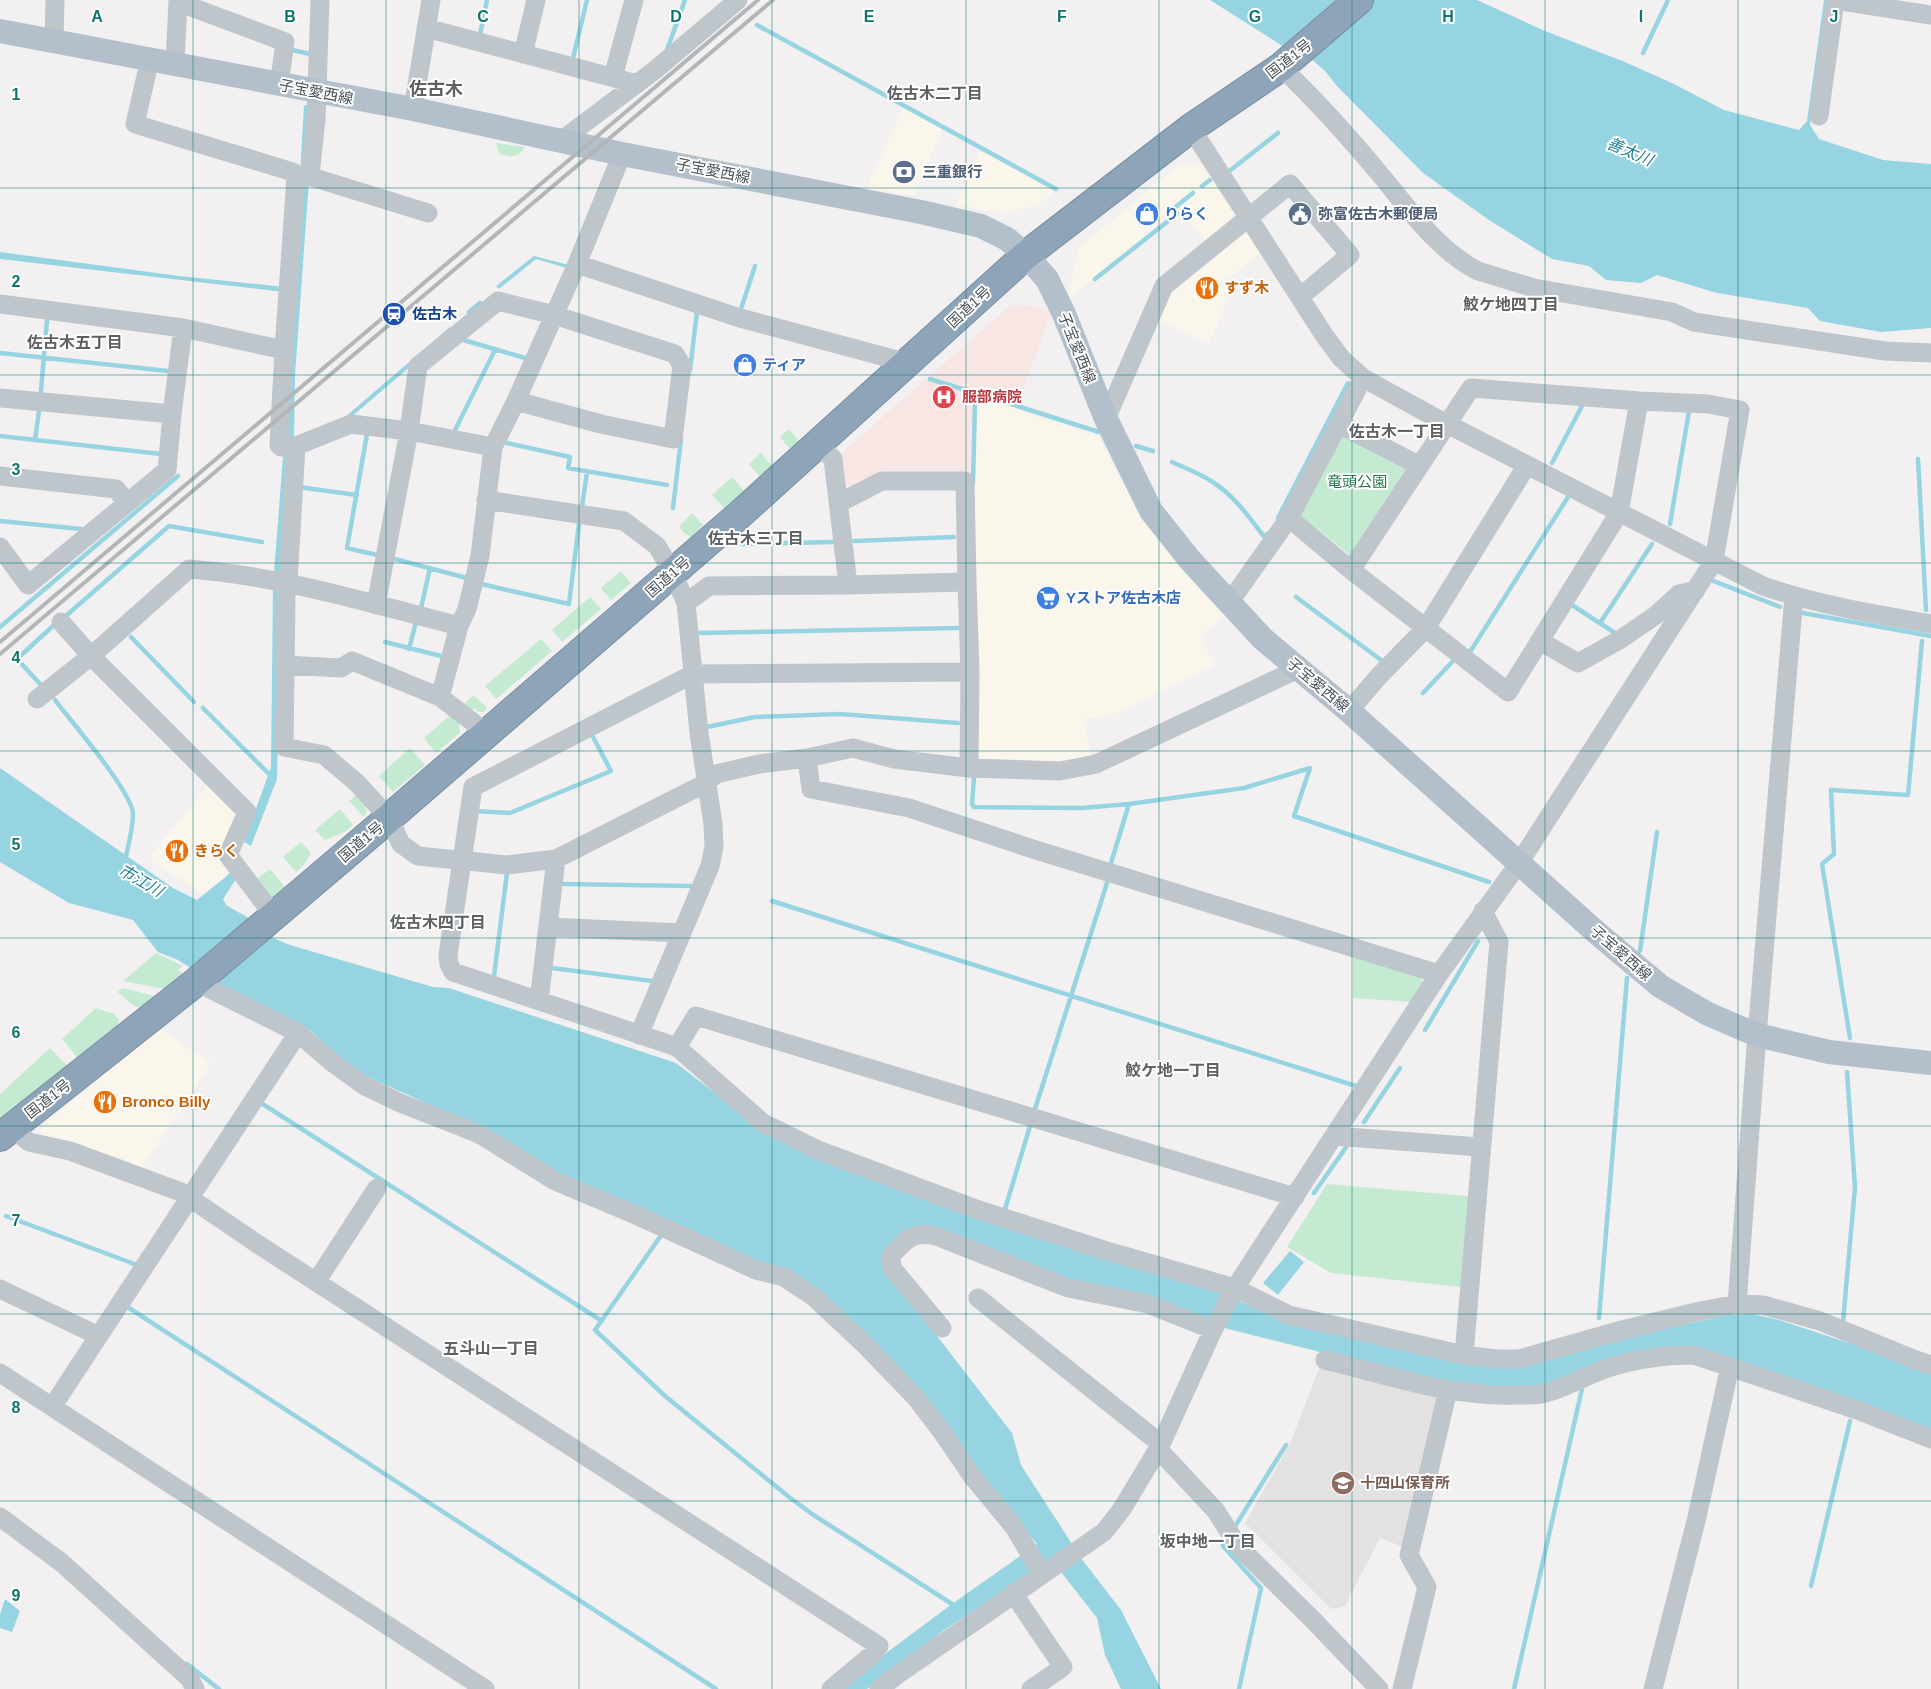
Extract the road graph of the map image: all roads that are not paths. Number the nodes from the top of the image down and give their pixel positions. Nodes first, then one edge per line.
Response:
1 (54, 0) edge
2 (320, 0) edge
3 (431, 0) edge
4 (536, 0) edge
5 (634, 0) edge
6 (1359, 0) edge
7 (1835, 0) edge
8 (178, 1) edge
9 (732, 5) edge
10 (1931, 15) edge
11 (426, 28) junction
12 (0, 31) edge
13 (54, 41) junction
14 (523, 54) junction
15 (150, 59) junction
16 (175, 64) junction
17 (1281, 67) junction
18 (613, 77) junction
19 (637, 84) junction
20 (279, 85) junction
21 (318, 92) junction
22 (413, 109) junction
23 (1819, 116) dead end
24 (1190, 128) junction
25 (562, 140) junction
26 (622, 154) junction
27 (303, 176) junction
28 (428, 213) dead end
29 (1247, 218) junction
30 (1026, 255) junction
31 (576, 264) junction
32 (1300, 298) junction
33 (0, 304) edge
34 (554, 315) junction
35 (183, 328) junction
36 (284, 350) junction
37 (1931, 353) edge
38 (908, 363) junction
39 (1363, 378) junction
40 (0, 398) edge
41 (516, 401) junction
42 (1639, 401) junction
43 (172, 414) junction
44 (1106, 420) junction
45 (1339, 424) junction
46 (1447, 424) junction
47 (409, 431) junction
48 (818, 444) junction
49 (290, 446) junction
50 (493, 447) junction
51 (1420, 466) junction
52 (1527, 466) junction
53 (0, 476) edge
54 (486, 500) junction
55 (127, 502) junction
56 (839, 502) junction
57 (1619, 513) junction
58 (1289, 518) junction
59 (0, 546) edge
60 (1714, 561) junction
61 (1351, 570) junction
62 (673, 573) junction
63 (281, 581) junction
64 (967, 582) junction
65 (848, 585) junction
66 (1696, 590) junction
67 (1794, 596) junction
68 (686, 603) junction
69 (1229, 603) junction
70 (376, 605) junction
71 (61, 622) dead end
72 (1931, 624) edge
73 (459, 626) junction
74 (1426, 628) junction
75 (1540, 641) junction
76 (91, 656) junction
77 (285, 665) junction
78 (1298, 669) junction
79 (970, 672) junction
80 (693, 674) junction
81 (440, 696) junction
82 (36, 699) dead end
83 (1349, 711) junction
84 (486, 733) junction
85 (807, 758) junction
86 (969, 768) junction
87 (706, 783) junction
88 (389, 818) junction
89 (463, 860) junction
90 (556, 860) junction
91 (1519, 863) junction
92 (1484, 911) junction
93 (270, 920) junction
94 (548, 927) junction
95 (682, 933) junction
96 (1439, 974) junction
97 (196, 982) junction
98 (539, 1001) junction
99 (298, 1033) junction
100 (639, 1035) junction
101 (1757, 1035) junction
102 (677, 1047) junction
103 (1931, 1064) edge
104 (5, 1133) edge
105 (1334, 1136) junction
106 (1480, 1147) junction
107 (377, 1188) dead end
108 (1295, 1197) junction
109 (190, 1199) junction
110 (316, 1282) junction
111 (1235, 1288) junction
112 (0, 1289) edge
113 (978, 1298) dead end
114 (1737, 1304) junction
115 (942, 1328) dead end
116 (1213, 1330) junction
117 (100, 1336) junction
118 (1464, 1356) junction
119 (1325, 1360) dead end
120 (1931, 1365) edge
121 (1730, 1366) junction
122 (0, 1373) edge
123 (1448, 1390) junction
124 (52, 1407) junction
125 (1931, 1439) edge
126 (1159, 1446) junction
127 (0, 1517) edge
128 (1043, 1570) junction
129 (1013, 1593) junction
130 (902, 1682) edge
131 (1377, 1688) edge
132 (195, 1689) edge
133 (485, 1689) edge
134 (831, 1689) edge
135 (878, 1689) edge
136 (1031, 1689) edge
137 (1402, 1689) edge
138 (1653, 1689) edge

1 - 13 street
2 - 21 street
3 - 11 street
4 - 14 street
5 - 18 street
6 - 17 highway, 国道1号
7 - 10 street
7 - 23 street
8 - 16 street
8 - 20 street
9 - 19 street
11 - 14 street
11 - 22 street
12 - 13 main road, 子宝愛西線
13 - 15 main road, 子宝愛西線
14 - 18 street
15 - 16 main road, 子宝愛西線
15 - 27 street
16 - 20 main road, 子宝愛西線
17 - 24 highway, 国道1号
17 - 37 street
18 - 19 street
19 - 25 street
20 - 21 main road, 子宝愛西線
21 - 22 main road, 子宝愛西線
21 - 27 street
22 - 25 main road, 子宝愛西線
24 - 29 street
24 - 30 highway, 国道1号
25 - 26 main road, 子宝愛西線
26 - 30 main road, 子宝愛西線
26 - 31 street
27 - 28 street
27 - 36 street
29 - 32 street
29 - 32 street
29 - 44 street
30 - 38 highway, 国道1号
30 - 44 main road, 子宝愛西線
31 - 34 street
31 - 38 street
32 - 39 street
33 - 35 street
34 - 41 street
34 - 41 street
34 - 47 street
35 - 36 street
35 - 43 street
36 - 49 street
38 - 48 highway, 国道1号
39 - 45 street
39 - 46 street
40 - 43 street
41 - 50 street
42 - 46 street
42 - 57 street
42 - 60 street
43 - 55 street
44 - 69 main road, 子宝愛西線
45 - 51 street
45 - 58 street
46 - 51 street
46 - 52 street
47 - 49 street
47 - 50 street
47 - 70 street
48 - 56 street
48 - 62 highway, 国道1号
49 - 63 street
50 - 54 street
51 - 61 street
52 - 57 street
52 - 74 street
53 - 55 street
54 - 62 street
54 - 73 street
55 - 59 street
56 - 64 street
56 - 65 street
57 - 60 street
57 - 75 street
58 - 61 street
58 - 69 street
60 - 66 street
60 - 67 street
61 - 74 street
62 - 68 street
62 - 84 highway, 国道1号
63 - 70 street
63 - 76 street
63 - 77 street
64 - 65 street
64 - 79 street
65 - 68 street
66 - 75 street
66 - 91 street
67 - 72 street
67 - 101 street
68 - 80 street
69 - 78 main road, 子宝愛西線
70 - 73 street
71 - 76 street
73 - 81 street
74 - 75 street
74 - 83 street
76 - 82 street
76 - 93 street
77 - 81 street
77 - 88 street
78 - 83 main road, 子宝愛西線
78 - 86 street
79 - 80 street
79 - 86 street
80 - 87 street
80 - 89 street
81 - 84 street
83 - 91 main road, 子宝愛西線
84 - 88 highway, 国道1号
85 - 86 street
85 - 87 street
85 - 96 street
87 - 90 street
87 - 95 street
88 - 89 street
88 - 93 highway, 国道1号
89 - 90 street
89 - 98 street
90 - 94 street
91 - 92 street
91 - 101 main road, 子宝愛西線
92 - 96 street
92 - 106 street
93 - 97 highway, 国道1号
94 - 95 street
94 - 98 street
95 - 100 street
96 - 105 street
97 - 99 street
97 - 104 highway, 国道1号
98 - 100 street
99 - 109 street
99 - 128 street
100 - 102 street
101 - 103 main road, 子宝愛西線
101 - 114 street
102 - 108 street
102 - 111 street
104 - 109 street
105 - 106 street
105 - 108 street
106 - 118 street
107 - 110 street
108 - 111 street
109 - 110 street
109 - 117 street
110 - 134 street
111 - 116 street
111 - 118 street
112 - 117 street
113 - 126 street
114 - 118 street
114 - 120 street
115 - 116 street
116 - 126 street
117 - 124 street
119 - 123 street
121 - 123 street
121 - 125 street
121 - 138 street
122 - 124 street
123 - 137 street
124 - 133 street
126 - 128 street
126 - 131 street
127 - 132 street
128 - 129 street
129 - 130 street
129 - 136 street
130 - 135 street

